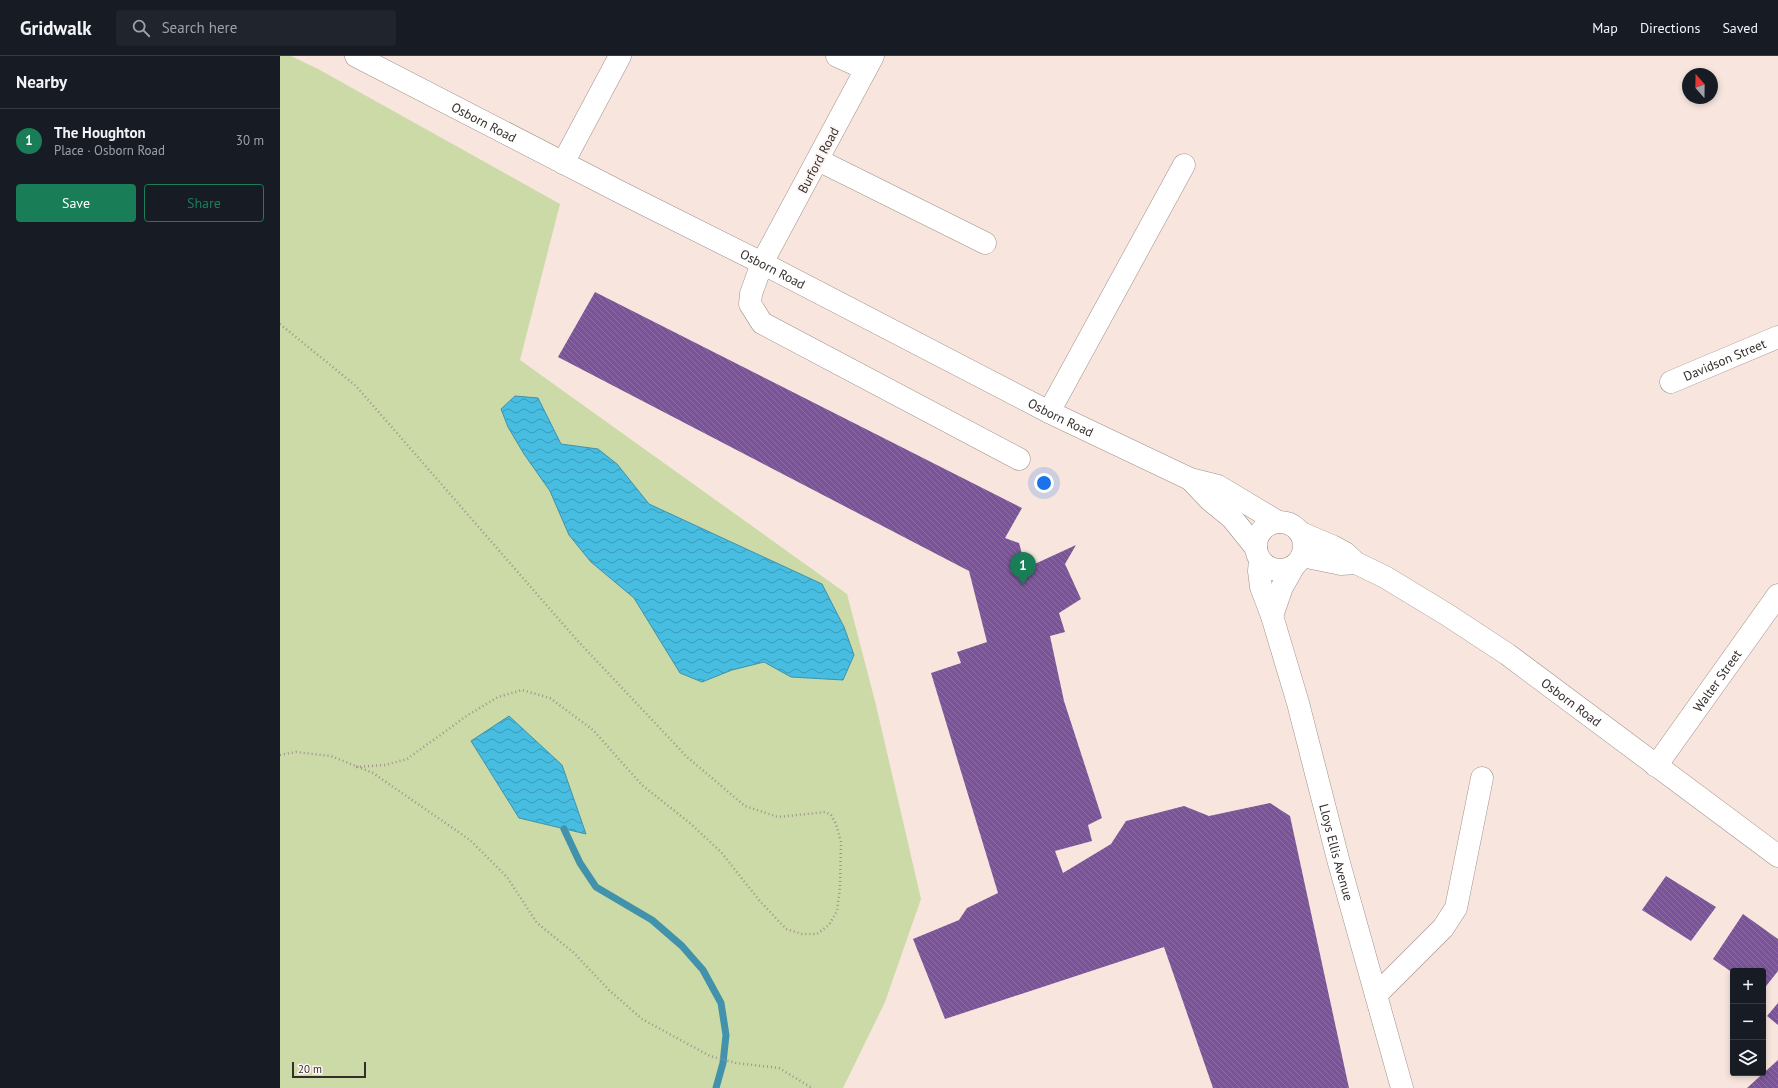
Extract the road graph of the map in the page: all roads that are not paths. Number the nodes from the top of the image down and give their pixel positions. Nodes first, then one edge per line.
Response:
1 (356, 56) edge
2 (620, 56) edge
3 (837, 56) edge
4 (870, 62) edge
5 (818, 160) junction
6 (563, 163) junction
7 (1184, 165) dead end
8 (985, 243) dead end
9 (762, 263) junction
10 (1778, 337) edge
11 (1671, 382) dead end
12 (1049, 412) junction
13 (1019, 459) dead end
14 (1190, 479) junction
15 (1278, 522) junction
16 (1301, 533) junction
17 (1258, 554) junction
18 (1298, 561) junction
19 (1356, 563) junction
20 (1778, 595) edge
21 (1272, 616) junction
22 (1656, 766) junction
23 (1482, 778) dead end
24 (1778, 856) edge
25 (1376, 995) junction
26 (1402, 1088) edge

1 - 6 street, Osborn Road
2 - 6 street
3 - 4 street
4 - 5 street, Burford Road
5 - 8 street
5 - 9 street, Burford Road
6 - 9 street, Osborn Road
7 - 12 street
9 - 12 street, Osborn Road
9 - 13 street, Burford Road
10 - 11 street, Davidson Street
12 - 14 street, Osborn Road
14 - 15 street, Osborn Road
14 - 17 street, Osborn Road
15 - 16 street
15 - 17 street
16 - 18 street
16 - 19 street, Osborn Road
17 - 18 street
17 - 21 street, Lloys Ellis Avenue
18 - 19 street, Osborn Road
18 - 21 street
19 - 22 street, Osborn Road
20 - 22 street, Walter Street
21 - 25 street, Lloys Ellis Avenue
22 - 24 street, Osborn Road
23 - 25 street
25 - 26 street, Lloys Ellis Avenue

